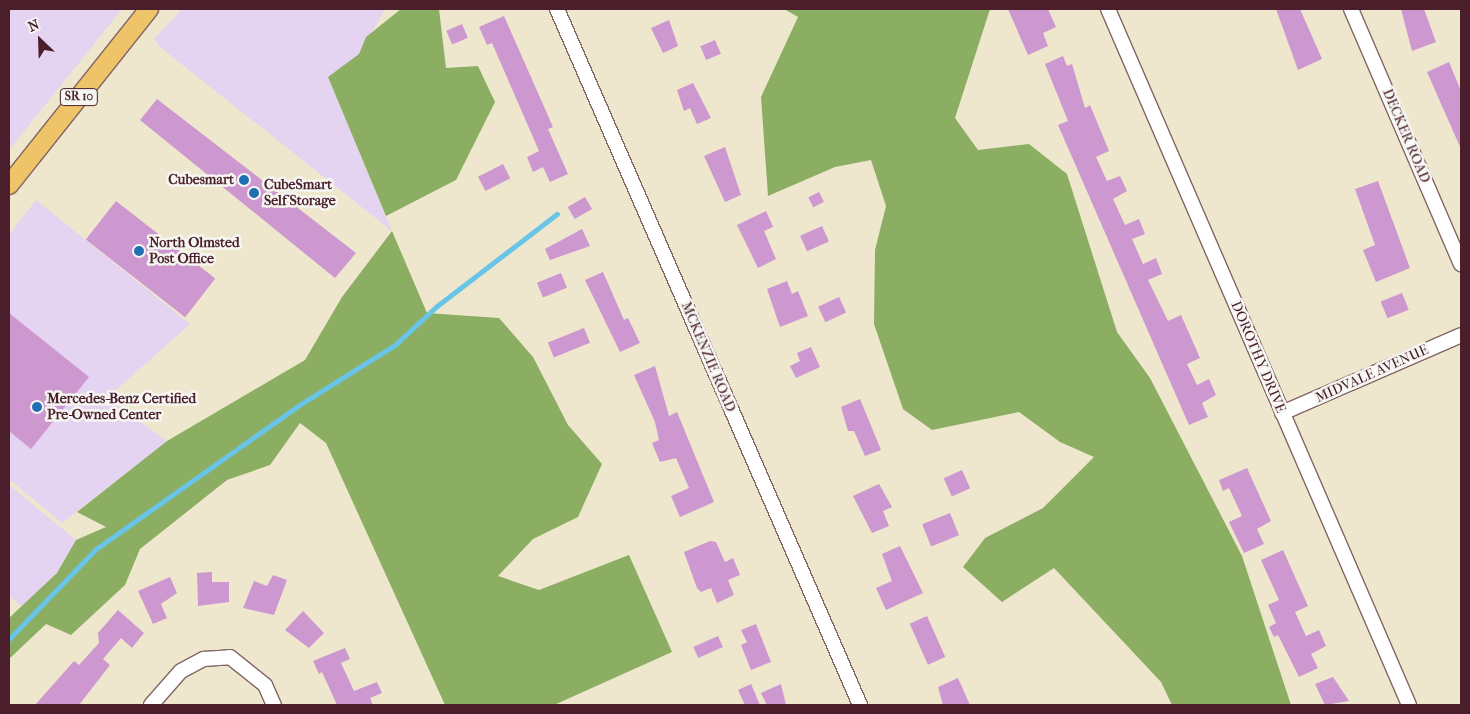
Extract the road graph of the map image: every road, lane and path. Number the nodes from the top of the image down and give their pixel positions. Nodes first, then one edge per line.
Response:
1 (149, 9) edge
2 (557, 9) edge
3 (1108, 9) edge
4 (1351, 9) edge
5 (9, 185) edge
6 (1461, 264) edge
7 (1461, 334) edge
8 (1282, 413) junction
9 (151, 705) edge
10 (274, 705) edge
11 (860, 705) edge
12 (1409, 705) edge

1 - 5 main road, SR 10
2 - 11 street, MCKENZIE ROAD
3 - 8 street, DOROTHY DRIVE
4 - 6 street, DECKER ROAD
7 - 8 street, MIDVALE AVENUE
8 - 12 street, DOROTHY DRIVE
9 - 10 street

